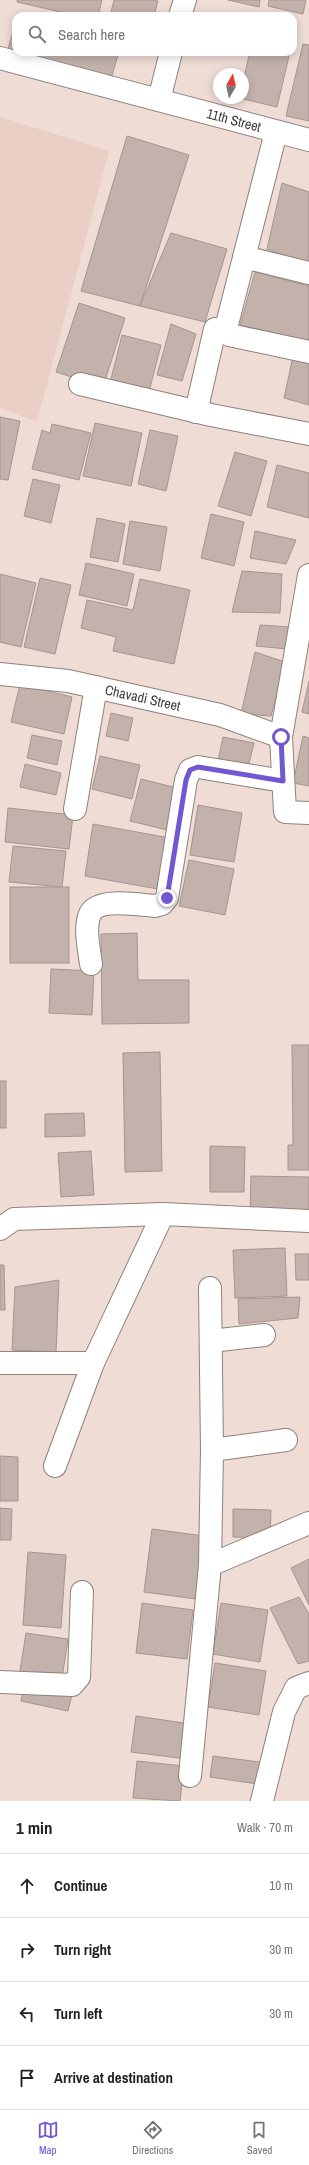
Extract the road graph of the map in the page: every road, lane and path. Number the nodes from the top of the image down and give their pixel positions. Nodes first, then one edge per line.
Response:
1 (184, 0) edge
2 (181, 12) edge
3 (170, 56) edge
4 (0, 58) edge
5 (159, 100) junction
6 (276, 132) junction
7 (309, 140) edge
8 (244, 257) junction
9 (309, 273) edge
10 (215, 329) dead end
11 (309, 352) edge
12 (80, 384) dead end
13 (196, 412) junction
14 (309, 434) edge
15 (309, 575) edge
16 (0, 674) edge
17 (96, 687) junction
18 (281, 737) junction
19 (283, 781) junction
20 (75, 809) dead end
21 (309, 813) edge
22 (90, 964) dead end
23 (163, 1214) junction
24 (309, 1221) edge
25 (0, 1228) edge
26 (210, 1288) dead end
27 (264, 1336) dead end
28 (211, 1341) junction
29 (94, 1362) junction
30 (0, 1363) edge
31 (286, 1440) dead end
32 (212, 1450) junction
33 (55, 1466) dead end
34 (309, 1523) edge
35 (210, 1565) junction
36 (82, 1592) dead end
37 (0, 1682) edge
38 (309, 1683) edge
39 (190, 1776) dead end
40 (262, 1801) edge

1 - 2 street
3 - 5 street
4 - 5 street, 11th Street
5 - 6 street, 11th Street
6 - 7 street, 11th Street
6 - 8 street
8 - 9 street
8 - 11 street
10 - 13 street
12 - 13 street
13 - 14 street
15 - 18 street
16 - 17 street, Chavadi Street
17 - 18 street, Chavadi Street
17 - 20 street
18 - 19 street
19 - 21 street
19 - 22 street
23 - 24 street
23 - 25 street
23 - 29 street
26 - 28 street
27 - 28 street
28 - 32 street
29 - 30 street
29 - 33 street
31 - 32 street
32 - 35 street
34 - 35 street
35 - 39 street
36 - 37 street
38 - 40 street

